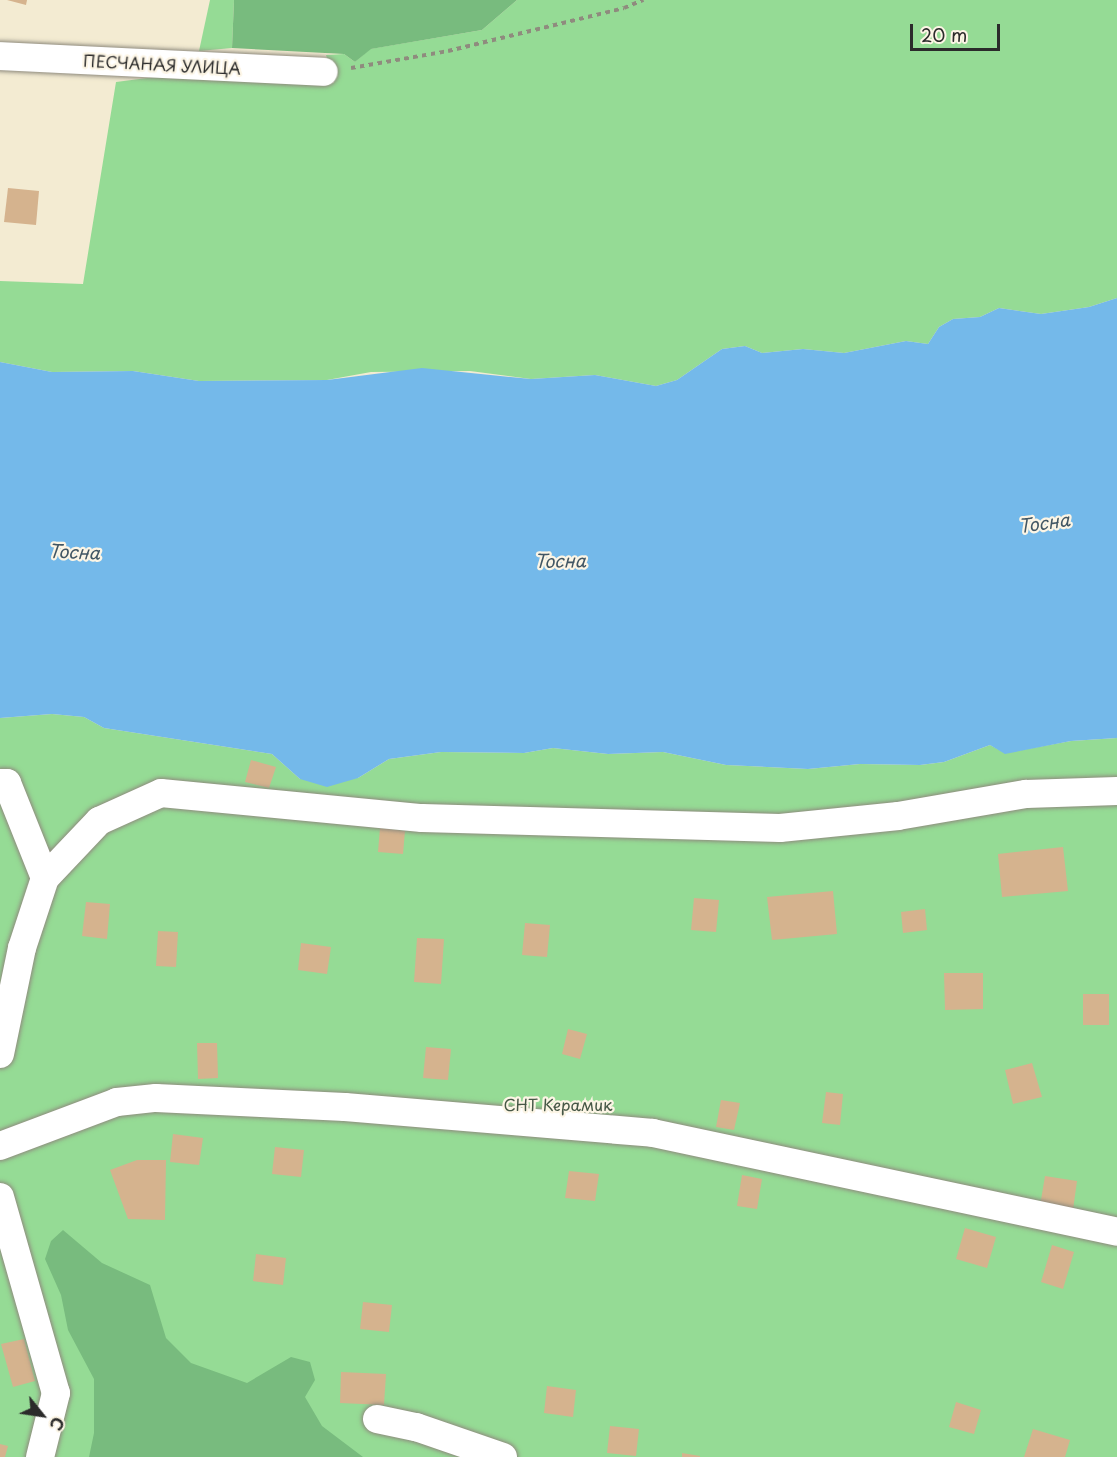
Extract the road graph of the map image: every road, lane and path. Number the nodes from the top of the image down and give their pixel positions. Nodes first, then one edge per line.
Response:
1 (643, 0) edge
2 (0, 56) edge
3 (324, 72) joint
4 (0, 783) edge
5 (1117, 791) edge
6 (45, 878) junction
7 (0, 1054) edge
8 (0, 1146) edge
9 (0, 1197) edge
10 (1117, 1232) edge
11 (377, 1419) dead end
12 (40, 1457) edge
13 (503, 1457) edge

1 - 3 path
2 - 3 street, ПЕСЧАНАЯ УЛИЦА
4 - 6 street
5 - 6 street
6 - 7 street
8 - 10 street
9 - 12 street
11 - 13 street

